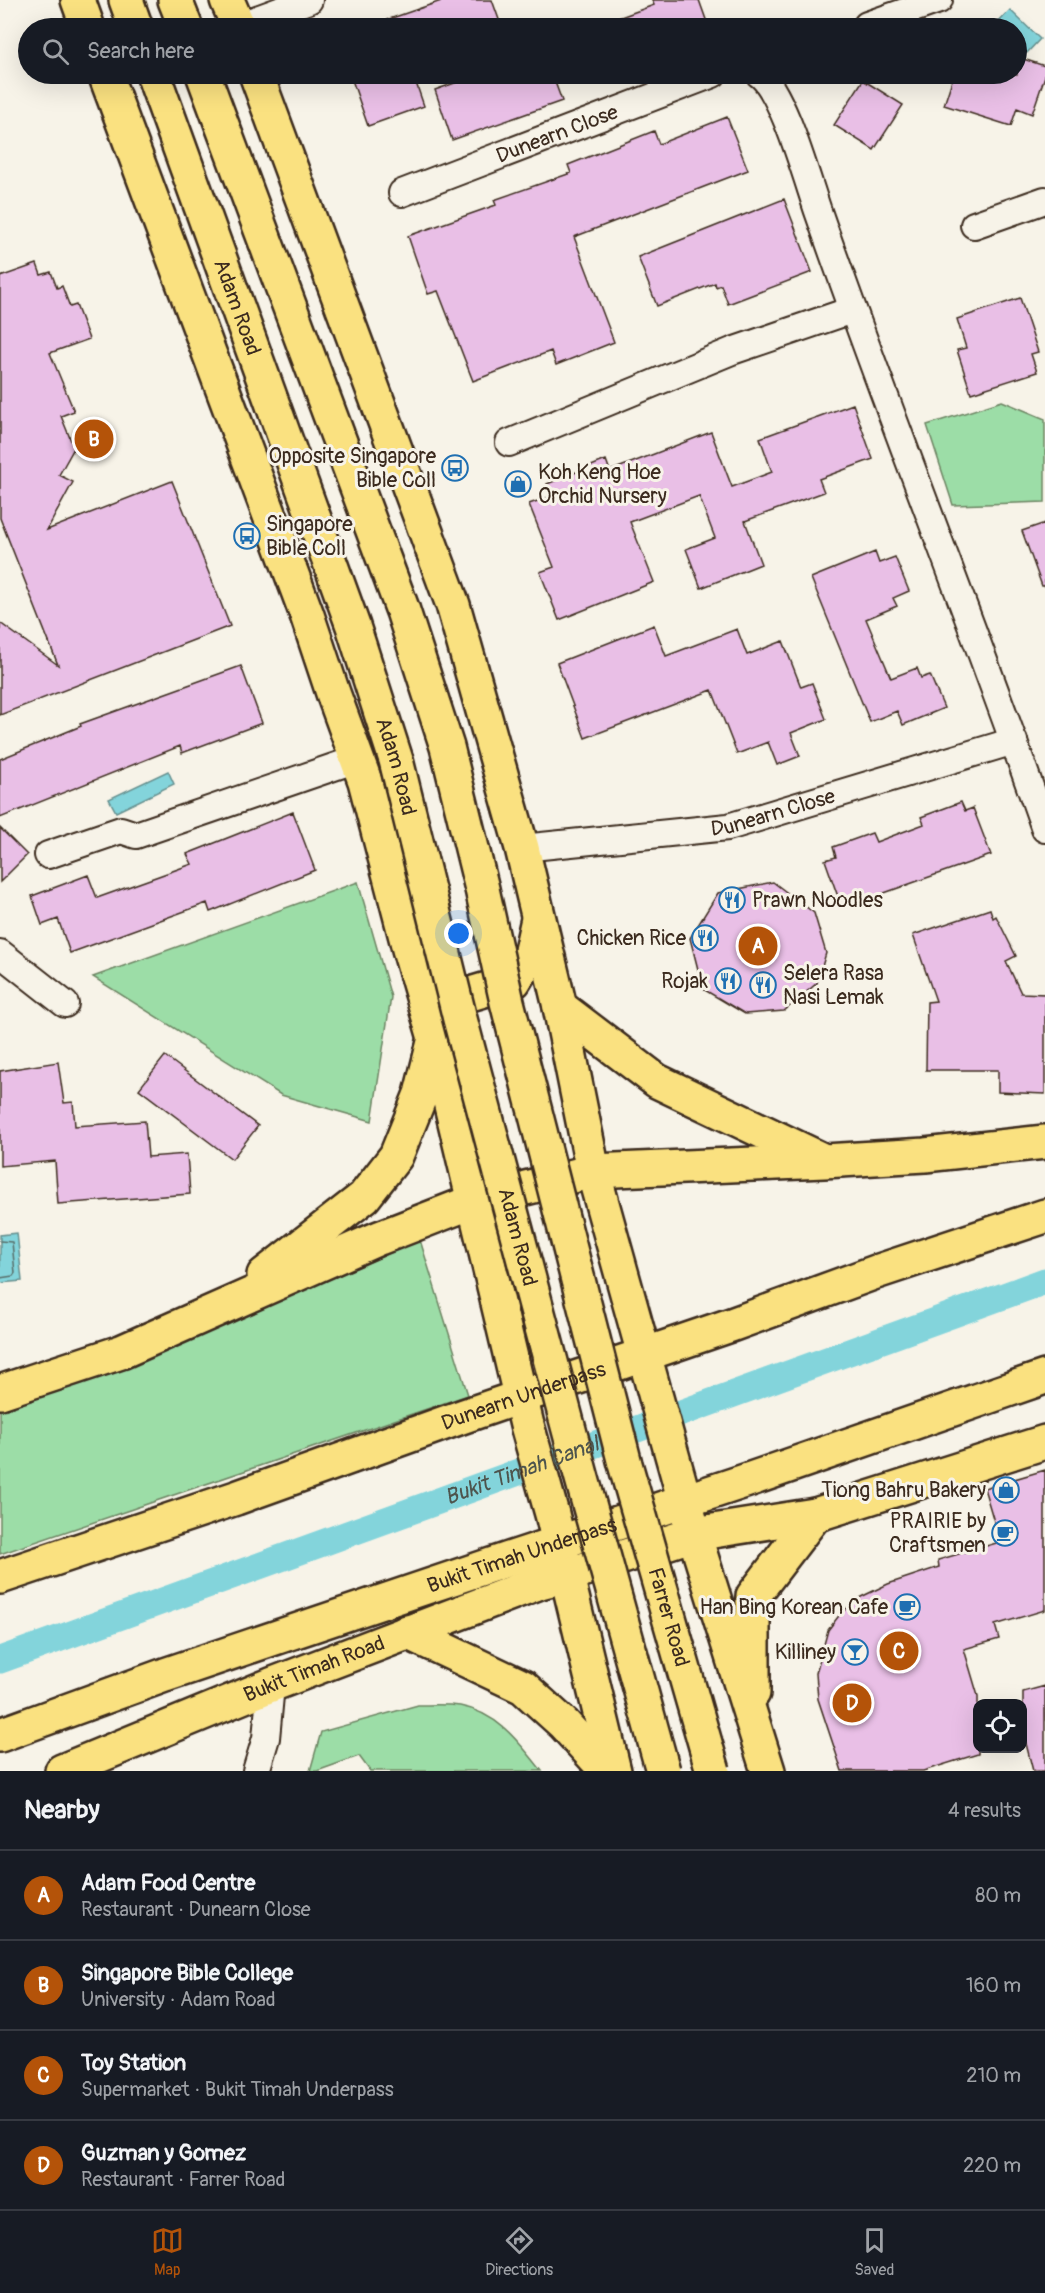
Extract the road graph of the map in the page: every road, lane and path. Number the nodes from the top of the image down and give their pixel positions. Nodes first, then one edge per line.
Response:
1 (78, 0) edge
2 (126, 0) edge
3 (175, 0) edge
4 (309, 0) edge
5 (939, 0) edge
6 (84, 18) edge
7 (132, 18) edge
8 (182, 18) edge
9 (235, 18) edge
10 (887, 18) edge
11 (109, 84) edge
12 (157, 84) edge
13 (207, 84) edge
14 (260, 84) edge
15 (687, 84) edge
16 (770, 84) edge
17 (402, 194) dead end
18 (1045, 200) edge
19 (974, 225) dead end
20 (852, 310) junction
21 (508, 442) dead end
22 (1014, 741) junction
23 (348, 761) junction
24 (1045, 829) edge
25 (522, 848) junction
26 (48, 855) dead end
27 (538, 917) junction
28 (409, 949) junction
29 (0, 953) edge
30 (65, 1004) dead end
31 (560, 1007) junction
32 (435, 1038) junction
33 (1045, 1142) edge
34 (824, 1161) junction
35 (593, 1171) junction
36 (474, 1201) junction
37 (1045, 1216) edge
38 (222, 1307) junction
39 (1045, 1377) edge
40 (0, 1392) edge
41 (1045, 1442) edge
42 (815, 1515) junction
43 (694, 1533) junction
44 (567, 1575) junction
45 (0, 1576) edge
46 (407, 1632) junction
47 (271, 1685) junction
48 (753, 1721) junction
49 (0, 1735) edge
50 (62, 1771) edge
51 (256, 1771) edge
52 (607, 1771) edge
53 (614, 1771) edge
54 (663, 1771) edge
55 (713, 1771) edge
56 (768, 1771) edge

1 - 6 highway
2 - 7 highway
3 - 8 highway
4 - 9 street
5 - 10 street
11 - 23 highway
12 - 54 highway, Adam Road, bridge
13 - 55 highway, Farrer Road, bridge
14 - 25 highway
15 - 17 street, Dunearn Close
16 - 20 street
18 - 19 street
20 - 21 street
20 - 22 street
22 - 24 street
22 - 25 street, Dunearn Close
23 - 26 street
23 - 28 highway
25 - 27 highway
27 - 28 highway
27 - 31 highway
28 - 32 highway
29 - 30 street
31 - 34 highway
31 - 35 highway
32 - 36 highway
32 - 38 highway
33 - 34 highway
34 - 35 highway
35 - 36 highway
35 - 43 highway
36 - 38 highway
36 - 44 highway
37 - 45 highway, Dunearn Underpass
38 - 40 highway
39 - 49 highway, Bukit Timah Underpass
41 - 42 highway, Bukit Timah Road
42 - 43 highway, Bukit Timah Road
42 - 48 highway
43 - 44 highway, Bukit Timah Road
43 - 48 highway
44 - 46 highway, Bukit Timah Road
44 - 53 highway
46 - 47 highway, Bukit Timah Road
46 - 52 highway
47 - 50 highway, Bukit Timah Road
47 - 51 street
48 - 56 highway

